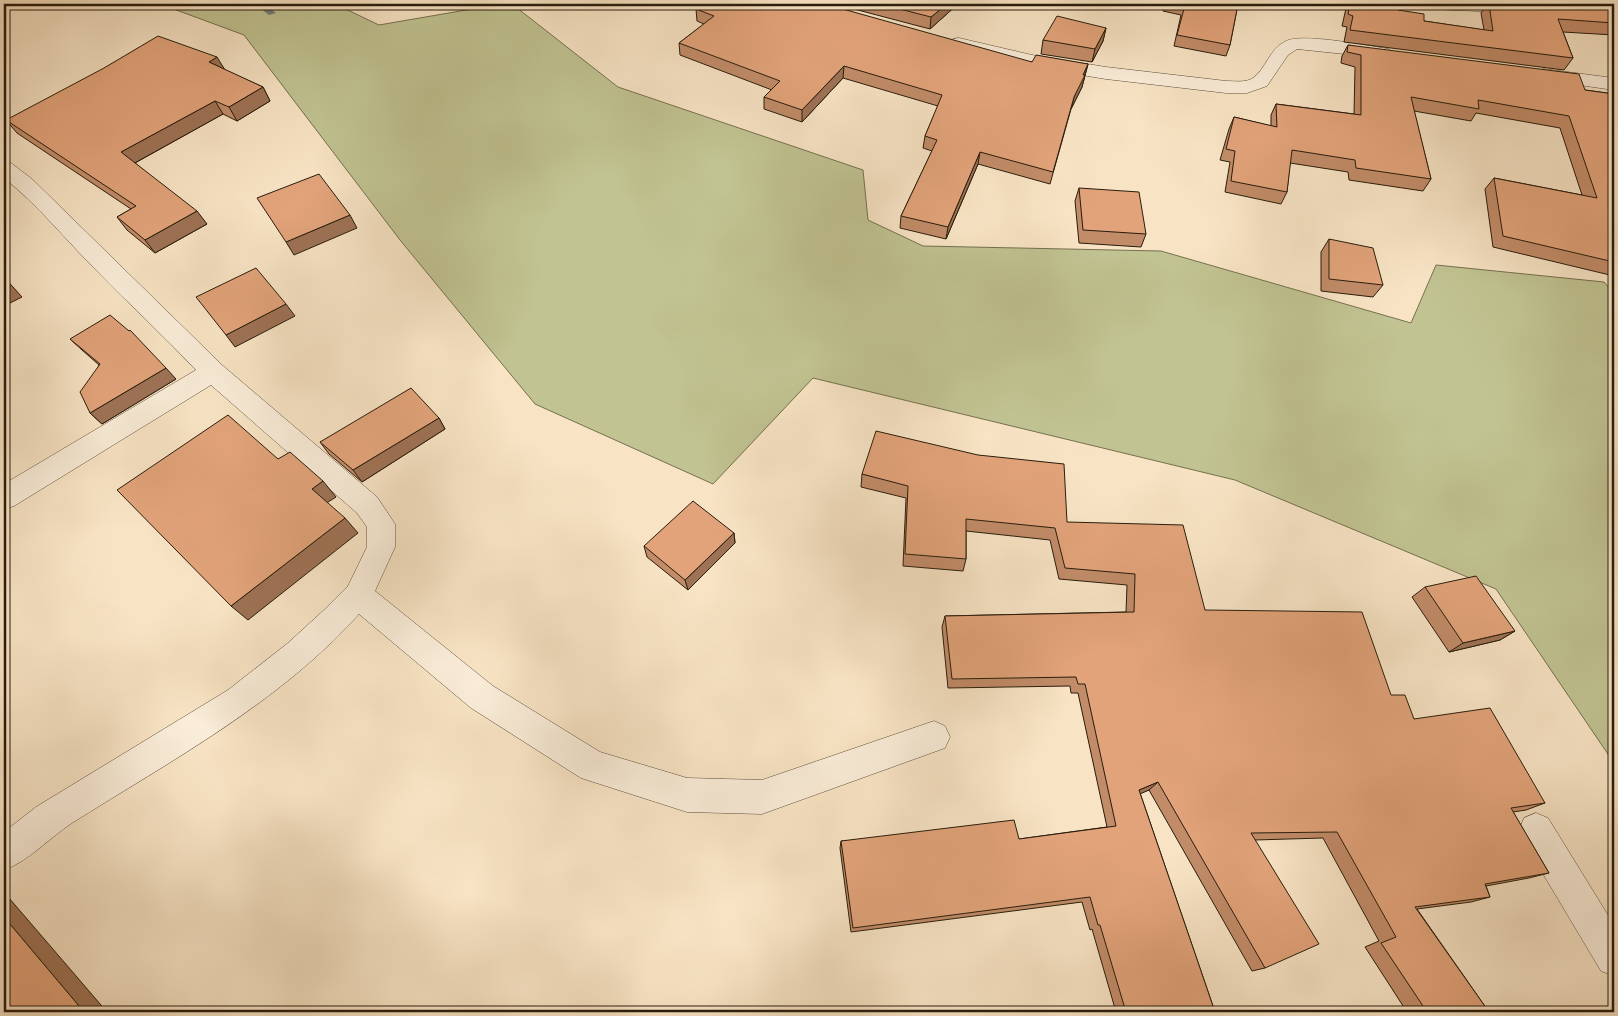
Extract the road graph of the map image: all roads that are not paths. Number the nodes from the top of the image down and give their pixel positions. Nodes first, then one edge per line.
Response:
1 (1431, 4) edge
2 (1542, 9) edge
3 (946, 40) edge
4 (1399, 55) edge
5 (1523, 72) edge
6 (1614, 84) edge
7 (4, 168) edge
8 (213, 372) junction
9 (4, 498) edge
10 (358, 595) junction
11 (934, 737) dead end
12 (1536, 830) dead end
13 (4, 853) edge
14 (1614, 958) edge

1 - 2 street
3 - 4 street
5 - 6 street
7 - 8 street
8 - 9 street
8 - 10 street
10 - 11 street
10 - 13 street
12 - 14 street

